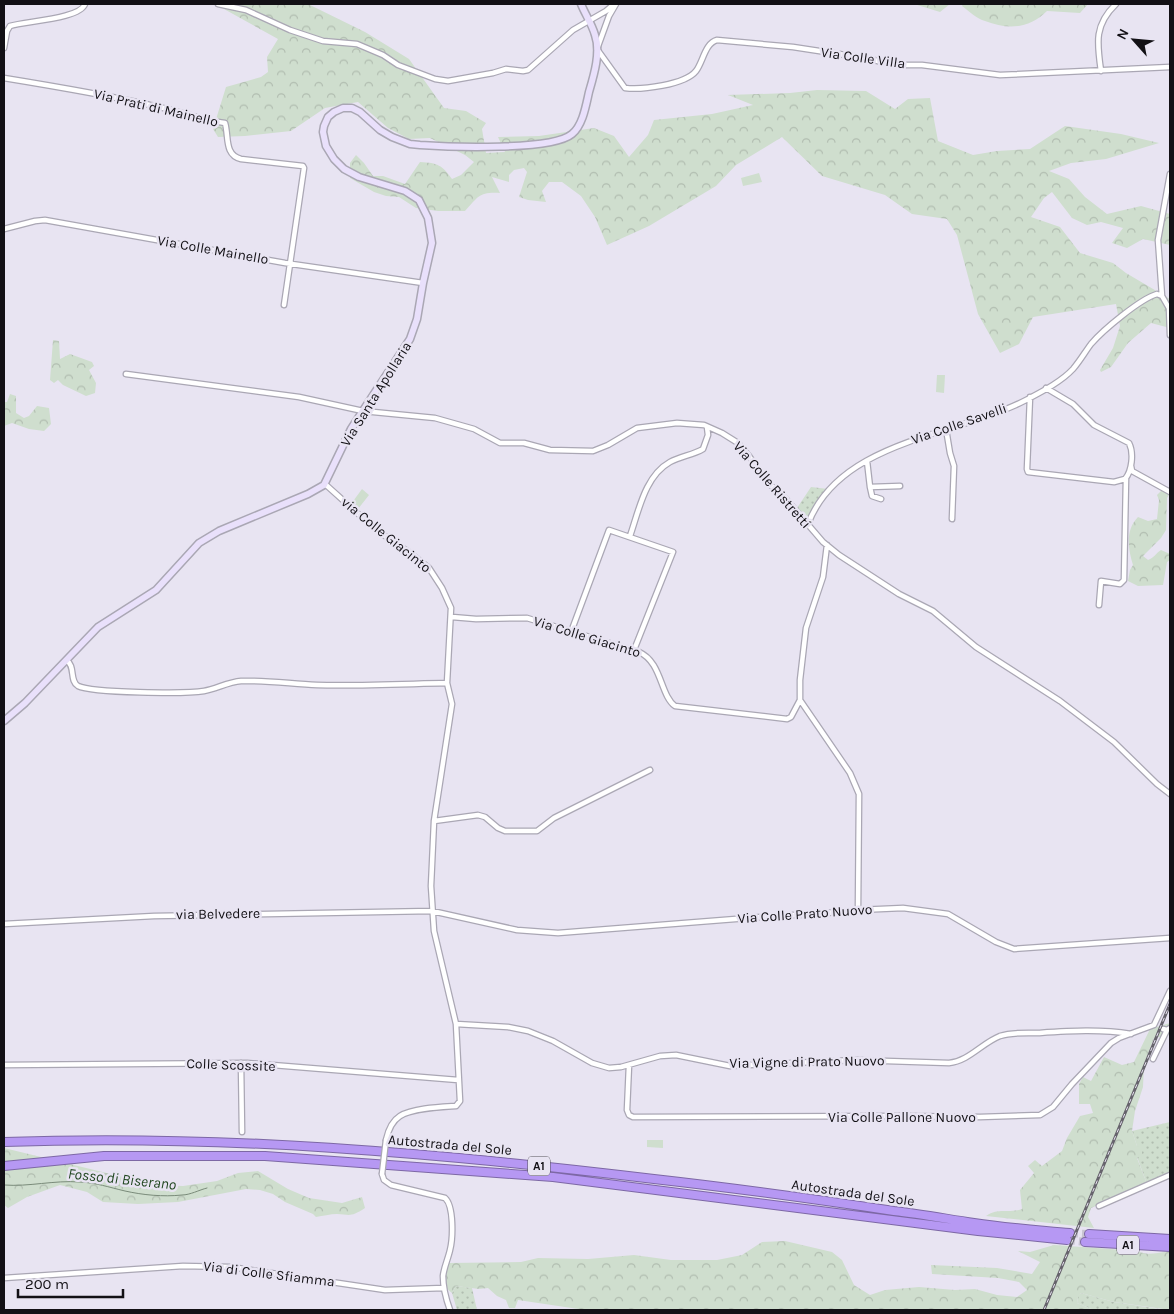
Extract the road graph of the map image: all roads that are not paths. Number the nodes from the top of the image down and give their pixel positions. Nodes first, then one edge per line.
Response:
1 (85, 4) edge
2 (218, 4) edge
3 (581, 4) edge
4 (615, 4) edge
5 (1116, 4) edge
6 (588, 21) junction
7 (4, 48) edge
8 (597, 49) junction
9 (1170, 67) edge
10 (1101, 71) junction
11 (4, 78) edge
12 (1170, 174) edge
13 (4, 229) edge
14 (290, 264) junction
15 (423, 283) junction
16 (1162, 296) junction
17 (284, 305) dead end
18 (1169, 309) edge
19 (1170, 335) edge
20 (126, 374) dead end
21 (1046, 388) junction
22 (1030, 398) junction
23 (363, 411) junction
24 (707, 427) junction
25 (946, 429) junction
26 (867, 461) junction
27 (1131, 466) junction
28 (1126, 478) junction
29 (325, 484) junction
30 (900, 486) dead end
31 (870, 487) junction
32 (1170, 492) edge
33 (881, 499) dead end
34 (952, 518) dead end
35 (808, 524) junction
36 (630, 536) junction
37 (827, 545) junction
38 (1099, 605) dead end
39 (452, 617) junction
40 (571, 632) junction
41 (634, 650) junction
42 (66, 660) junction
43 (446, 683) junction
44 (800, 700) junction
45 (4, 721) edge
46 (650, 770) dead end
47 (1170, 794) edge
48 (434, 821) junction
49 (858, 910) junction
50 (432, 912) junction
51 (4, 924) edge
52 (1170, 938) edge
53 (1170, 991) edge
54 (456, 1024) junction
55 (1163, 1028) edge
56 (1131, 1034) junction
57 (1153, 1059) dead end
58 (241, 1063) junction
59 (4, 1065) edge
60 (629, 1065) junction
61 (458, 1080) junction
62 (242, 1132) dead end
63 (4, 1142) edge
64 (4, 1166) edge
65 (1170, 1174) edge
66 (1099, 1206) dead end
67 (1170, 1240) edge
68 (1170, 1247) edge
69 (4, 1278) edge
70 (444, 1288) junction
71 (450, 1310) edge

1 - 7 street
2 - 6 street
3 - 6 street, Via Santa Apollaria
4 - 6 street
4 - 8 street
5 - 10 street
6 - 8 street, Via Santa Apollaria
8 - 10 street, Via Colle Villa
8 - 15 street, Via Santa Apollaria
9 - 10 street, Via Colle Villa
11 - 14 street, Via Prati di Mainello
12 - 16 street
13 - 14 street, Via Colle Mainello
14 - 15 street, Via Colle Mainello
14 - 17 street
15 - 23 street, Via Santa Apollaria
16 - 18 street
16 - 21 street, Via Colle Savelli
18 - 19 street
20 - 23 street, Via Colle Ristretti
21 - 22 street, Via Colle Savelli
21 - 27 street
22 - 25 street, Via Colle Savelli
22 - 28 street
23 - 24 street, Via Colle Ristretti
23 - 29 street, Via Santa Apollaria
24 - 35 street, Via Colle Ristretti
24 - 36 street
25 - 26 street, Via Colle Savelli
25 - 34 street
26 - 31 street
26 - 35 street, Via Colle Savelli
27 - 28 street
27 - 32 street
28 - 38 street
29 - 39 street, via Colle Giacinto
29 - 42 street
30 - 31 street
31 - 33 street
35 - 37 street, Via Colle Ristretti
36 - 40 street
36 - 41 street
37 - 44 street
37 - 47 street, Via Colle Ristretti
39 - 40 street, Via Colle Giacinto
39 - 43 street
40 - 41 street, Via Colle Giacinto
41 - 44 street, Via Colle Giacinto
42 - 43 street
42 - 45 street
43 - 48 street
44 - 49 street
46 - 48 street
48 - 50 street
49 - 50 street, Via Colle Prato Nuovo
49 - 52 street, Via Colle Prato Nuovo
50 - 51 street, via Belvedere
50 - 54 street
53 - 55 street
54 - 60 street, Via Vigne di Prato Nuovo
54 - 61 street
55 - 56 street, Via Colle Pallone Nuovo
55 - 57 street
56 - 60 street, Via Vigne di Prato Nuovo
56 - 60 street, Via Colle Pallone Nuovo
58 - 59 street, Colle Scossite
58 - 61 street, Colle Scossite
58 - 62 street
61 - 70 street, bridge
63 - 64 highway, Autostrada del Sole / A1
65 - 66 street
67 - 68 highway, A1
69 - 70 street, Via di Colle Sfiamma
70 - 71 street

